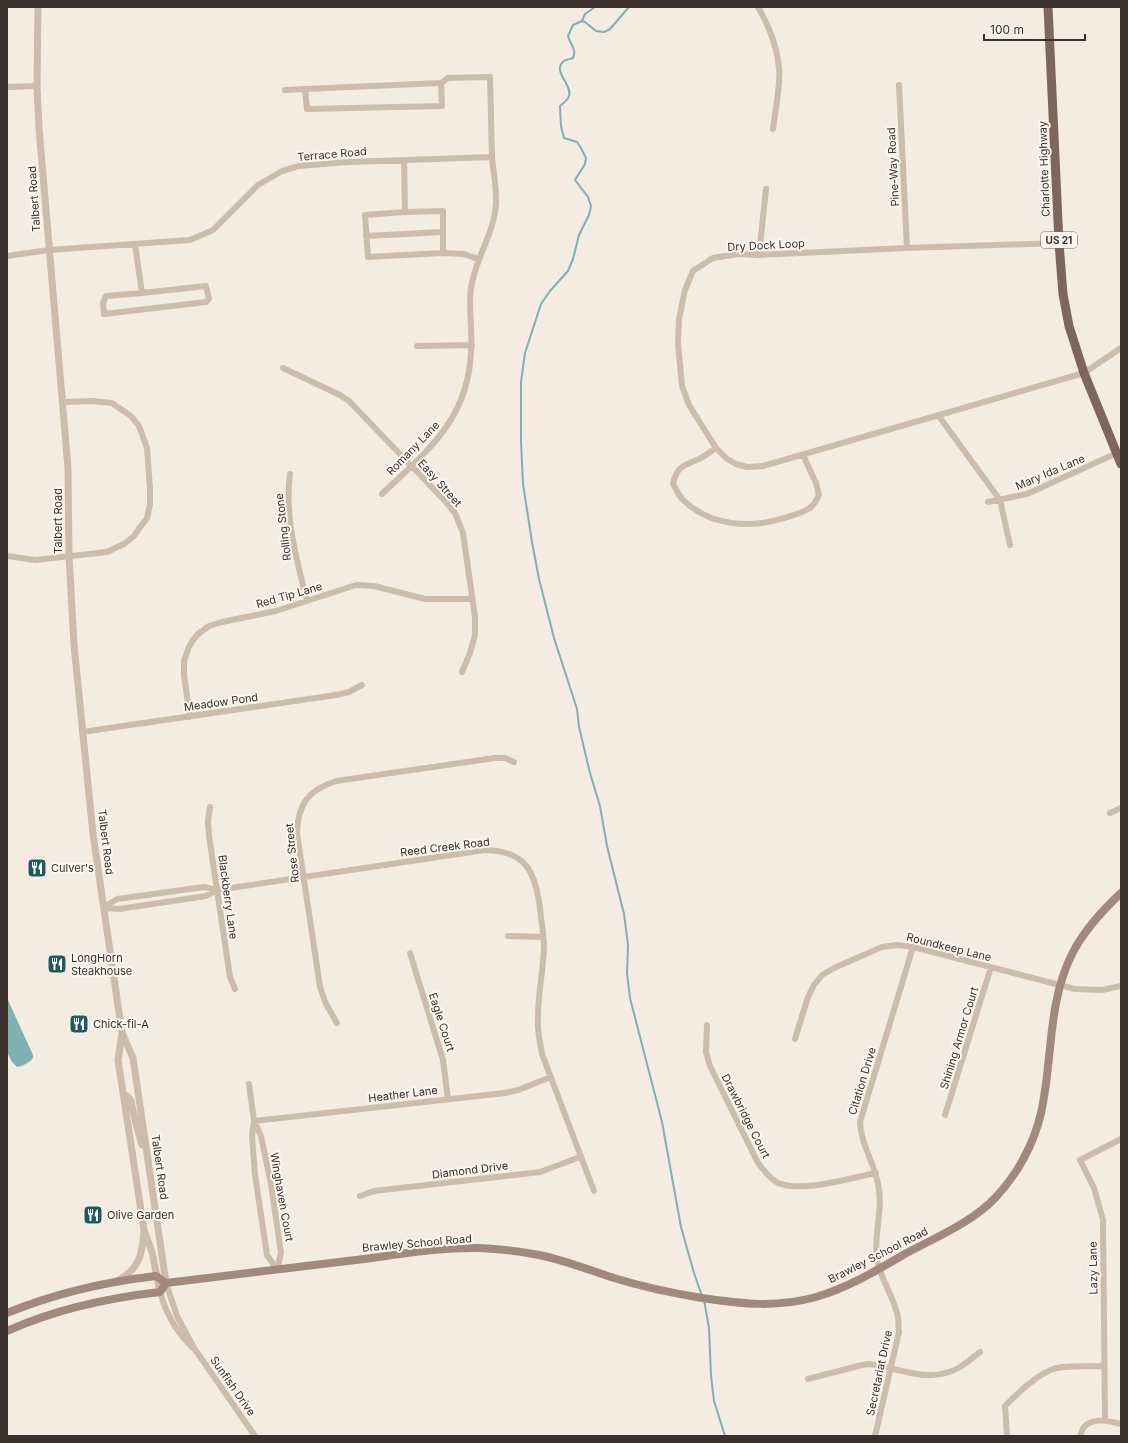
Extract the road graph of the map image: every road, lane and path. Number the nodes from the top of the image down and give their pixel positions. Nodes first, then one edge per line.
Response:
1 (38, 7) edge
2 (758, 7) edge
3 (1048, 7) edge
4 (441, 83) junction
5 (899, 85) dead end
6 (37, 86) junction
7 (7, 87) edge
8 (305, 89) junction
9 (285, 90) dead end
10 (773, 129) dead end
11 (492, 157) junction
12 (404, 160) junction
13 (766, 189) dead end
14 (405, 212) junction
15 (443, 232) junction
16 (366, 236) junction
17 (1059, 243) junction
18 (135, 244) junction
19 (907, 248) junction
20 (49, 250) junction
21 (443, 253) junction
22 (759, 255) junction
23 (7, 256) edge
24 (478, 259) junction
25 (142, 292) junction
26 (472, 345) junction
27 (417, 346) dead end
28 (1121, 348) edge
29 (283, 368) dead end
30 (1084, 373) junction
31 (62, 402) junction
32 (938, 415) junction
33 (716, 448) junction
34 (1117, 454) junction
35 (803, 455) junction
36 (1121, 464) edge
37 (411, 466) junction
38 (290, 474) dead end
39 (382, 494) dead end
40 (1000, 500) junction
41 (988, 502) dead end
42 (1010, 545) dead end
43 (7, 556) edge
44 (69, 556) junction
45 (472, 599) junction
46 (307, 601) junction
47 (462, 672) dead end
48 (362, 685) dead end
49 (190, 717) junction
50 (82, 732) junction
51 (514, 762) dead end
52 (210, 807) dead end
53 (1121, 808) edge
54 (1110, 812) dead end
55 (304, 877) junction
56 (217, 890) junction
57 (1121, 893) edge
58 (104, 908) junction
59 (508, 936) dead end
60 (543, 937) junction
61 (913, 947) junction
62 (410, 953) dead end
63 (991, 967) junction
64 (1060, 986) junction
65 (1121, 986) edge
66 (234, 989) dead end
67 (337, 1022) dead end
68 (707, 1025) dead end
69 (122, 1033) junction
70 (796, 1039) dead end
71 (551, 1077) junction
72 (249, 1084) dead end
73 (124, 1095) junction
74 (448, 1098) junction
75 (945, 1115) dead end
76 (254, 1122) junction
77 (1121, 1139) edge
78 (580, 1157) junction
79 (150, 1171) junction
80 (876, 1173) junction
81 (594, 1190) dead end
82 (360, 1196) dead end
83 (144, 1230) junction
84 (277, 1269) junction
85 (879, 1269) junction
86 (156, 1276) junction
87 (116, 1281) junction
88 (166, 1283) junction
89 (160, 1292) junction
90 (7, 1312) edge
91 (7, 1331) edge
92 (194, 1348) junction
93 (980, 1352) dead end
94 (1104, 1366) junction
95 (891, 1369) junction
96 (808, 1379) dead end
97 (1105, 1420) junction
98 (1121, 1424) edge
99 (255, 1436) edge
100 (875, 1436) edge
101 (1007, 1436) edge
102 (1080, 1436) edge

1 - 6 street, Talbert Road
2 - 10 street
3 - 17 main road, Charlotte Highway / US 21
4 - 8 street
4 - 8 street
4 - 11 street, Romany Lane
5 - 19 street, Pine-Way Road
6 - 7 street
6 - 20 street, Talbert Road
8 - 9 street
11 - 12 street, Terrace Road
11 - 24 street, Romany Lane
12 - 14 street
12 - 18 street, Terrace Road
13 - 22 street
14 - 15 street
14 - 16 street
15 - 16 street
15 - 21 street
16 - 21 street
17 - 19 street, Dry Dock Loop
17 - 30 main road, Charlotte Highway / US 21
18 - 20 street, Terrace Road
18 - 25 street
19 - 22 street, Dry Dock Loop
20 - 23 street, Terrace Road
20 - 31 street, Talbert Road
21 - 24 street
22 - 33 street, Dry Dock Loop
24 - 26 street, Romany Lane
25 - 25 street
26 - 27 street
26 - 37 street, Romany Lane
28 - 30 street, Dry Dock Loop
29 - 37 street, Easy Street
30 - 32 street, Dry Dock Loop
30 - 34 main road, Charlotte Highway / US 21
31 - 44 street, Talbert Road
31 - 44 street
32 - 35 street, Dry Dock Loop
32 - 40 street
33 - 35 street, Dry Dock Loop
33 - 35 street
34 - 36 main road, Charlotte Highway / US 21
34 - 40 street, Mary Ida Lane
37 - 39 street, Romany Lane
37 - 45 street, Easy Street
38 - 46 street, Rolling Stone
40 - 41 street, Mary Ida Lane
40 - 42 street
43 - 44 street
44 - 50 street, Talbert Road
45 - 46 street, Red Tip Lane
45 - 47 street, Easy Street
46 - 49 street, Red Tip Lane
48 - 49 street, Meadow Pond
49 - 50 street, Meadow Pond
50 - 58 street, Talbert Road
51 - 55 street, Rose Street
52 - 56 street, Blackberry Lane
53 - 54 street
55 - 56 street, Reed Creek Road
55 - 60 street, Reed Creek Road
55 - 67 street, Rose Street
56 - 58 street, Reed Creek Road
56 - 58 street, Reed Creek Road
56 - 66 street, Blackberry Lane
57 - 64 main road, Brawley School Road
58 - 69 street, Talbert Road
59 - 60 street
60 - 71 street, Reed Creek Road
61 - 63 street, Roundkeep Lane
61 - 70 street, Roundkeep Lane
61 - 80 street, Citation Drive
62 - 74 street, Eagle Court
63 - 64 street, Roundkeep Lane
63 - 75 street, Shining Armor Court
64 - 65 street, Roundkeep Lane
64 - 85 main road, Brawley School Road
68 - 80 street, Drawbridge Court
69 - 73 street, Talbert Road
69 - 79 street, Talbert Road
71 - 74 street, Heather Lane
71 - 78 street, Reed Creek Road
72 - 76 street, Winghaven Court
73 - 79 street
73 - 83 street, Talbert Road
74 - 76 street, Heather Lane
76 - 84 street, Winghaven Court
76 - 84 street, Winghaven Court
77 - 94 street, Lazy Lane
78 - 81 street, Reed Creek Road
78 - 82 street, Diamond Drive
79 - 88 street, Talbert Road
80 - 85 street, Citation Drive
83 - 86 street, Talbert Road
83 - 87 street
84 - 85 main road, Brawley School Road
84 - 88 main road, Brawley School Road
85 - 95 street, Secretariat Drive
86 - 87 main road
86 - 88 main road
86 - 89 street, Sunfish Drive
87 - 90 main road
88 - 89 main road
88 - 92 street, Sunfish Drive
89 - 91 main road
89 - 92 street, Sunfish Drive
92 - 99 street, Sunfish Drive
93 - 95 street
94 - 97 street, Lazy Lane
94 - 101 street
95 - 96 street
95 - 100 street, Secretariat Drive
97 - 98 street
97 - 102 street

